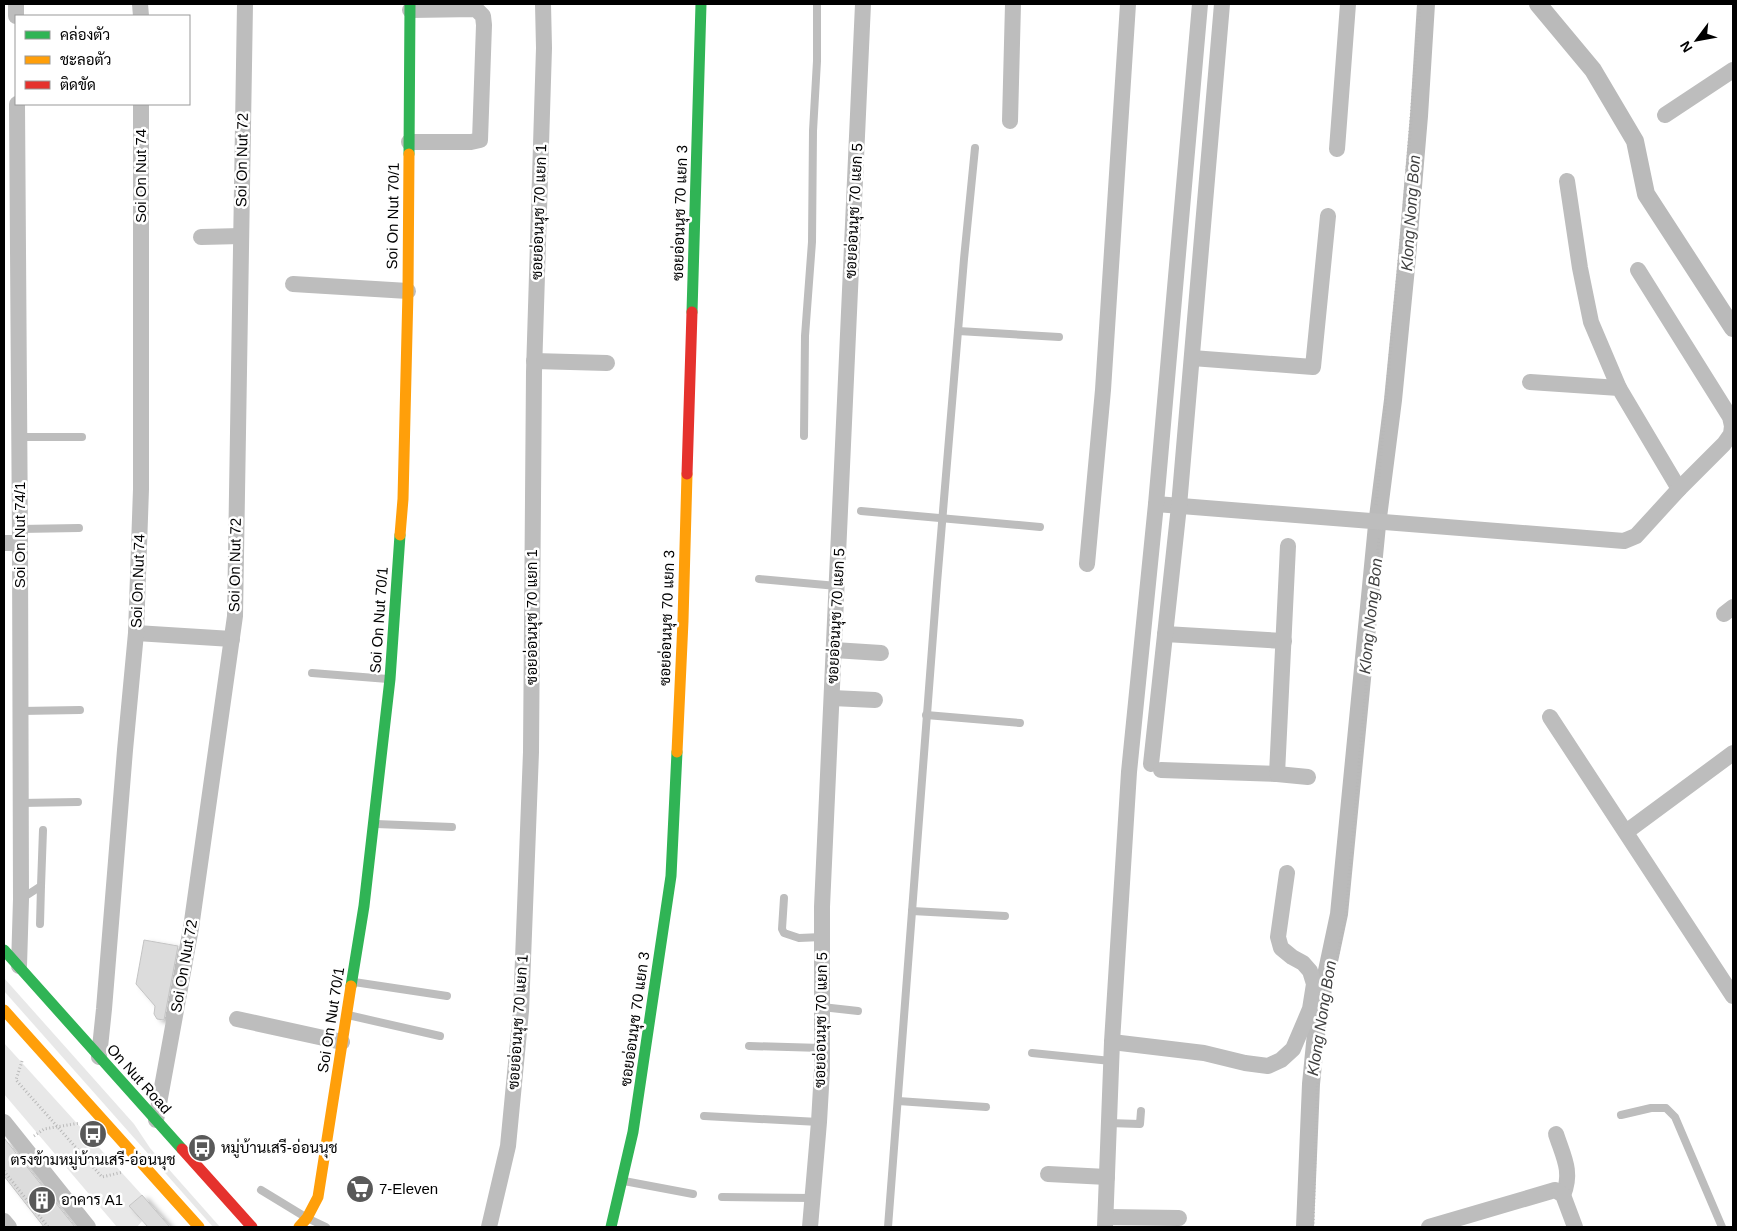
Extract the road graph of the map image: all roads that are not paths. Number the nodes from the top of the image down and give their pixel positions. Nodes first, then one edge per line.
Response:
1 (245, 4) edge
2 (544, 4) edge
3 (701, 4) edge
4 (817, 4) edge
5 (863, 4) edge
6 (1013, 4) edge
7 (1128, 4) edge
8 (1200, 4) edge
9 (1222, 4) edge
10 (1348, 4) edge
11 (410, 7) edge
12 (1733, 70) edge
13 (17, 105) edge
14 (141, 105) edge
15 (1665, 115) dead end
16 (1010, 121) dead end
17 (409, 142) junction
18 (975, 148) dead end
19 (1337, 149) dead end
20 (1567, 181) dead end
21 (1328, 216) dead end
22 (241, 236) junction
23 (201, 237) dead end
24 (1638, 270) dead end
25 (293, 284) dead end
26 (408, 291) junction
27 (958, 331) junction
28 (1059, 337) dead end
29 (1192, 358) junction
30 (534, 361) junction
31 (607, 363) dead end
32 (1530, 382) dead end
33 (1619, 388) junction
34 (804, 436) dead end
35 (20, 437) junction
36 (82, 437) dead end
37 (1679, 489) junction
38 (1156, 504) junction
39 (1179, 506) junction
40 (862, 511) dead end
41 (942, 519) junction
42 (1040, 526) dead end
43 (79, 528) dead end
44 (20, 536) junction
45 (4, 543) edge
46 (1288, 546) dead end
47 (1088, 564) dead end
48 (759, 579) dead end
49 (837, 586) junction
50 (136, 633) junction
51 (1165, 634) junction
52 (232, 638) junction
53 (1284, 641) junction
54 (834, 650) junction
55 (881, 653) dead end
56 (312, 673) dead end
57 (390, 679) junction
58 (832, 698) junction
59 (875, 700) dead end
60 (80, 710) dead end
61 (21, 711) junction
62 (926, 716) junction
63 (1550, 717) dead end
64 (1020, 723) dead end
65 (1733, 753) edge
66 (1277, 774) junction
67 (1308, 777) dead end
68 (78, 802) dead end
69 (21, 803) junction
70 (374, 824) junction
71 (452, 827) dead end
72 (43, 830) dead end
73 (1626, 832) junction
74 (1287, 873) dead end
75 (41, 886) junction
76 (784, 898) dead end
77 (21, 899) junction
78 (912, 910) junction
79 (1005, 916) dead end
80 (40, 924) dead end
81 (822, 937) junction
82 (4, 950) edge
83 (19, 966) junction
84 (352, 982) junction
85 (447, 996) dead end
86 (1733, 996) edge
87 (822, 1007) junction
88 (4, 1010) edge
89 (858, 1011) dead end
90 (346, 1015) junction
91 (237, 1019) dead end
92 (440, 1036) dead end
93 (342, 1042) junction
94 (1112, 1042) junction
95 (749, 1046) dead end
96 (822, 1048) junction
97 (1032, 1053) dead end
98 (99, 1057) junction
99 (1111, 1060) junction
100 (898, 1101) junction
101 (986, 1107) dead end
102 (1141, 1111) dead end
103 (1621, 1115) dead end
104 (704, 1116) dead end
105 (156, 1120) junction
106 (4, 1122) edge
107 (820, 1122) junction
108 (1108, 1123) junction
109 (1556, 1134) dead end
110 (1048, 1174) dead end
111 (1107, 1177) junction
112 (622, 1181) junction
113 (261, 1190) dead end
114 (693, 1194) dead end
115 (1563, 1195) junction
116 (722, 1197) dead end
117 (812, 1198) junction
118 (1179, 1218) dead end
119 (4, 1221) edge
120 (1105, 1222) edge
121 (303, 1223) edge
122 (9, 1227) edge
123 (88, 1227) edge
124 (199, 1227) edge
125 (252, 1227) edge
126 (326, 1227) edge
127 (489, 1227) edge
128 (611, 1227) edge
129 (810, 1227) edge
130 (888, 1227) edge
131 (1430, 1227) edge
132 (1575, 1227) edge
133 (1722, 1227) edge

1 - 22 street, Soi On Nut 72
2 - 30 street, ซอยอ่อนนุช 70 แยก 1
3 - 112 street, ซอยอ่อนนุช 70 แยก 3
4 - 34 lane
5 - 49 street, ซอยอ่อนนุช 70 แยก 5
6 - 16 street
7 - 47 street
8 - 38 street
9 - 29 street
10 - 19 street
11 - 17 street, Soi On Nut 70/1
11 - 17 street
12 - 15 street
13 - 35 street, Soi On Nut 74/1
14 - 50 street, Soi On Nut 74
17 - 26 street, Soi On Nut 70/1
18 - 27 lane
20 - 33 street
21 - 29 street
22 - 23 street
22 - 52 street, Soi On Nut 72
24 - 37 street
25 - 26 street
26 - 57 street, Soi On Nut 70/1
27 - 28 lane
27 - 41 lane
29 - 39 street
30 - 31 street
30 - 127 street, ซอยอ่อนนุช 70 แยก 1
32 - 33 street
33 - 37 street
35 - 36 lane
35 - 44 street, Soi On Nut 74/1
37 - 39 street
38 - 39 street
38 - 94 street
39 - 51 street
40 - 41 lane
41 - 42 lane
41 - 62 lane
43 - 44 lane
44 - 45 street
44 - 61 street, Soi On Nut 74/1
46 - 53 street
48 - 49 lane
49 - 54 street, ซอยอ่อนนุช 70 แยก 5
50 - 52 street
50 - 98 street, Soi On Nut 74
51 - 53 street
51 - 66 street
52 - 105 street, Soi On Nut 72
53 - 66 street
54 - 55 street
54 - 58 street, ซอยอ่อนนุช 70 แยก 5
56 - 57 lane
57 - 70 street, Soi On Nut 70/1
58 - 59 street
58 - 81 street, ซอยอ่อนนุช 70 แยก 5
60 - 61 lane
61 - 69 street, Soi On Nut 74/1
62 - 64 lane
62 - 78 lane
63 - 73 street
65 - 73 street
66 - 67 street
68 - 69 lane
69 - 77 street, Soi On Nut 74/1
70 - 71 lane
70 - 84 street, Soi On Nut 70/1
72 - 75 lane
73 - 86 street
74 - 94 street
75 - 77 lane
75 - 80 lane
76 - 81 lane
77 - 83 street, Soi On Nut 74/1
78 - 79 lane
78 - 100 lane
81 - 87 street, ซอยอ่อนนุช 70 แยก 5
82 - 83 street, On Nut Road
83 - 98 street, On Nut Road
84 - 85 lane
84 - 90 street, Soi On Nut 70/1
87 - 89 lane
87 - 96 street, ซอยอ่อนนุช 70 แยก 5
88 - 124 street
90 - 92 lane
90 - 93 street, Soi On Nut 70/1
91 - 93 street
93 - 121 street, Soi On Nut 70/1
94 - 99 street
95 - 96 lane
96 - 107 street, ซอยอ่อนนุช 70 แยก 5
97 - 99 lane
98 - 105 street, On Nut Road
99 - 108 street
100 - 101 lane
100 - 130 lane
102 - 108 lane
103 - 133 lane
104 - 107 lane
105 - 125 street, On Nut Road
106 - 123 street
107 - 117 street, ซอยอ่อนนุช 70 แยก 5
108 - 111 street
109 - 115 street
110 - 111 street
111 - 120 street
112 - 114 lane
112 - 128 street, ซอยอ่อนนุช 70 แยก 3
113 - 121 lane
115 - 131 street
115 - 132 street
116 - 117 lane
117 - 129 street, ซอยอ่อนนุช 70 แยก 5
118 - 120 street
119 - 122 street
121 - 126 lane

